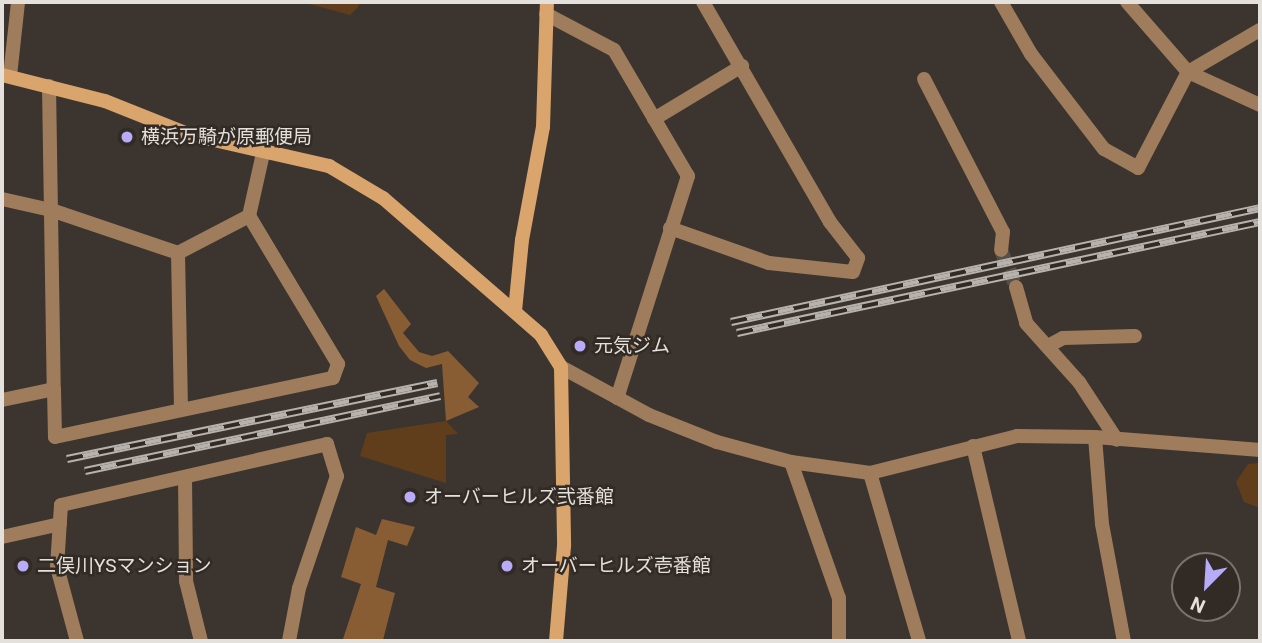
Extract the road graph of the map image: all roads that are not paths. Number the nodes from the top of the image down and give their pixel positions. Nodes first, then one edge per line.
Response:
1 (18, 2) edge
2 (703, 2) edge
3 (1001, 2) edge
4 (1126, 2) edge
5 (546, 8) edge
6 (1260, 30) edge
7 (742, 66) junction
8 (1188, 72) junction
9 (6, 76) edge
10 (924, 79) dead end
11 (49, 86) junction
12 (1260, 104) edge
13 (654, 119) junction
14 (264, 149) junction
15 (2, 199) edge
16 (51, 210) junction
17 (249, 216) junction
18 (670, 228) junction
19 (1001, 250) tunnel mouth
20 (178, 253) junction
21 (1016, 287) tunnel mouth
22 (515, 311) junction
23 (1135, 336) dead end
24 (1048, 346) junction
25 (561, 367) junction
26 (54, 389) junction
27 (617, 398) junction
28 (2, 400) edge
29 (181, 409) junction
30 (1095, 437) junction
31 (1117, 440) junction
32 (973, 446) junction
33 (1260, 450) edge
34 (791, 462) junction
35 (870, 473) junction
36 (185, 477) junction
37 (60, 524) junction
38 (2, 537) edge
39 (77, 641) edge
40 (201, 641) edge
41 (289, 641) edge
42 (556, 641) edge
43 (839, 641) edge
44 (919, 641) edge
45 (1019, 641) edge
46 (1124, 641) edge

1 - 9 street
2 - 7 street
3 - 8 street
4 - 8 street
5 - 13 street
5 - 22 street
6 - 8 street
7 - 13 street
7 - 18 street
8 - 12 street
9 - 11 street
10 - 19 street
11 - 14 street
11 - 16 street
13 - 18 street
14 - 17 street
14 - 22 street
15 - 16 street
16 - 20 street
16 - 26 street
17 - 20 street
17 - 29 street
18 - 27 street
20 - 29 street
21 - 24 street
22 - 25 street
23 - 24 street
24 - 31 street
25 - 27 street
25 - 42 street
26 - 28 street
26 - 29 street
27 - 34 street
30 - 31 street
30 - 32 street
30 - 46 street
31 - 33 street
32 - 35 street
32 - 45 street
34 - 35 street
34 - 43 street
35 - 44 street
36 - 37 street
36 - 40 street
36 - 41 street
37 - 38 street
37 - 39 street

